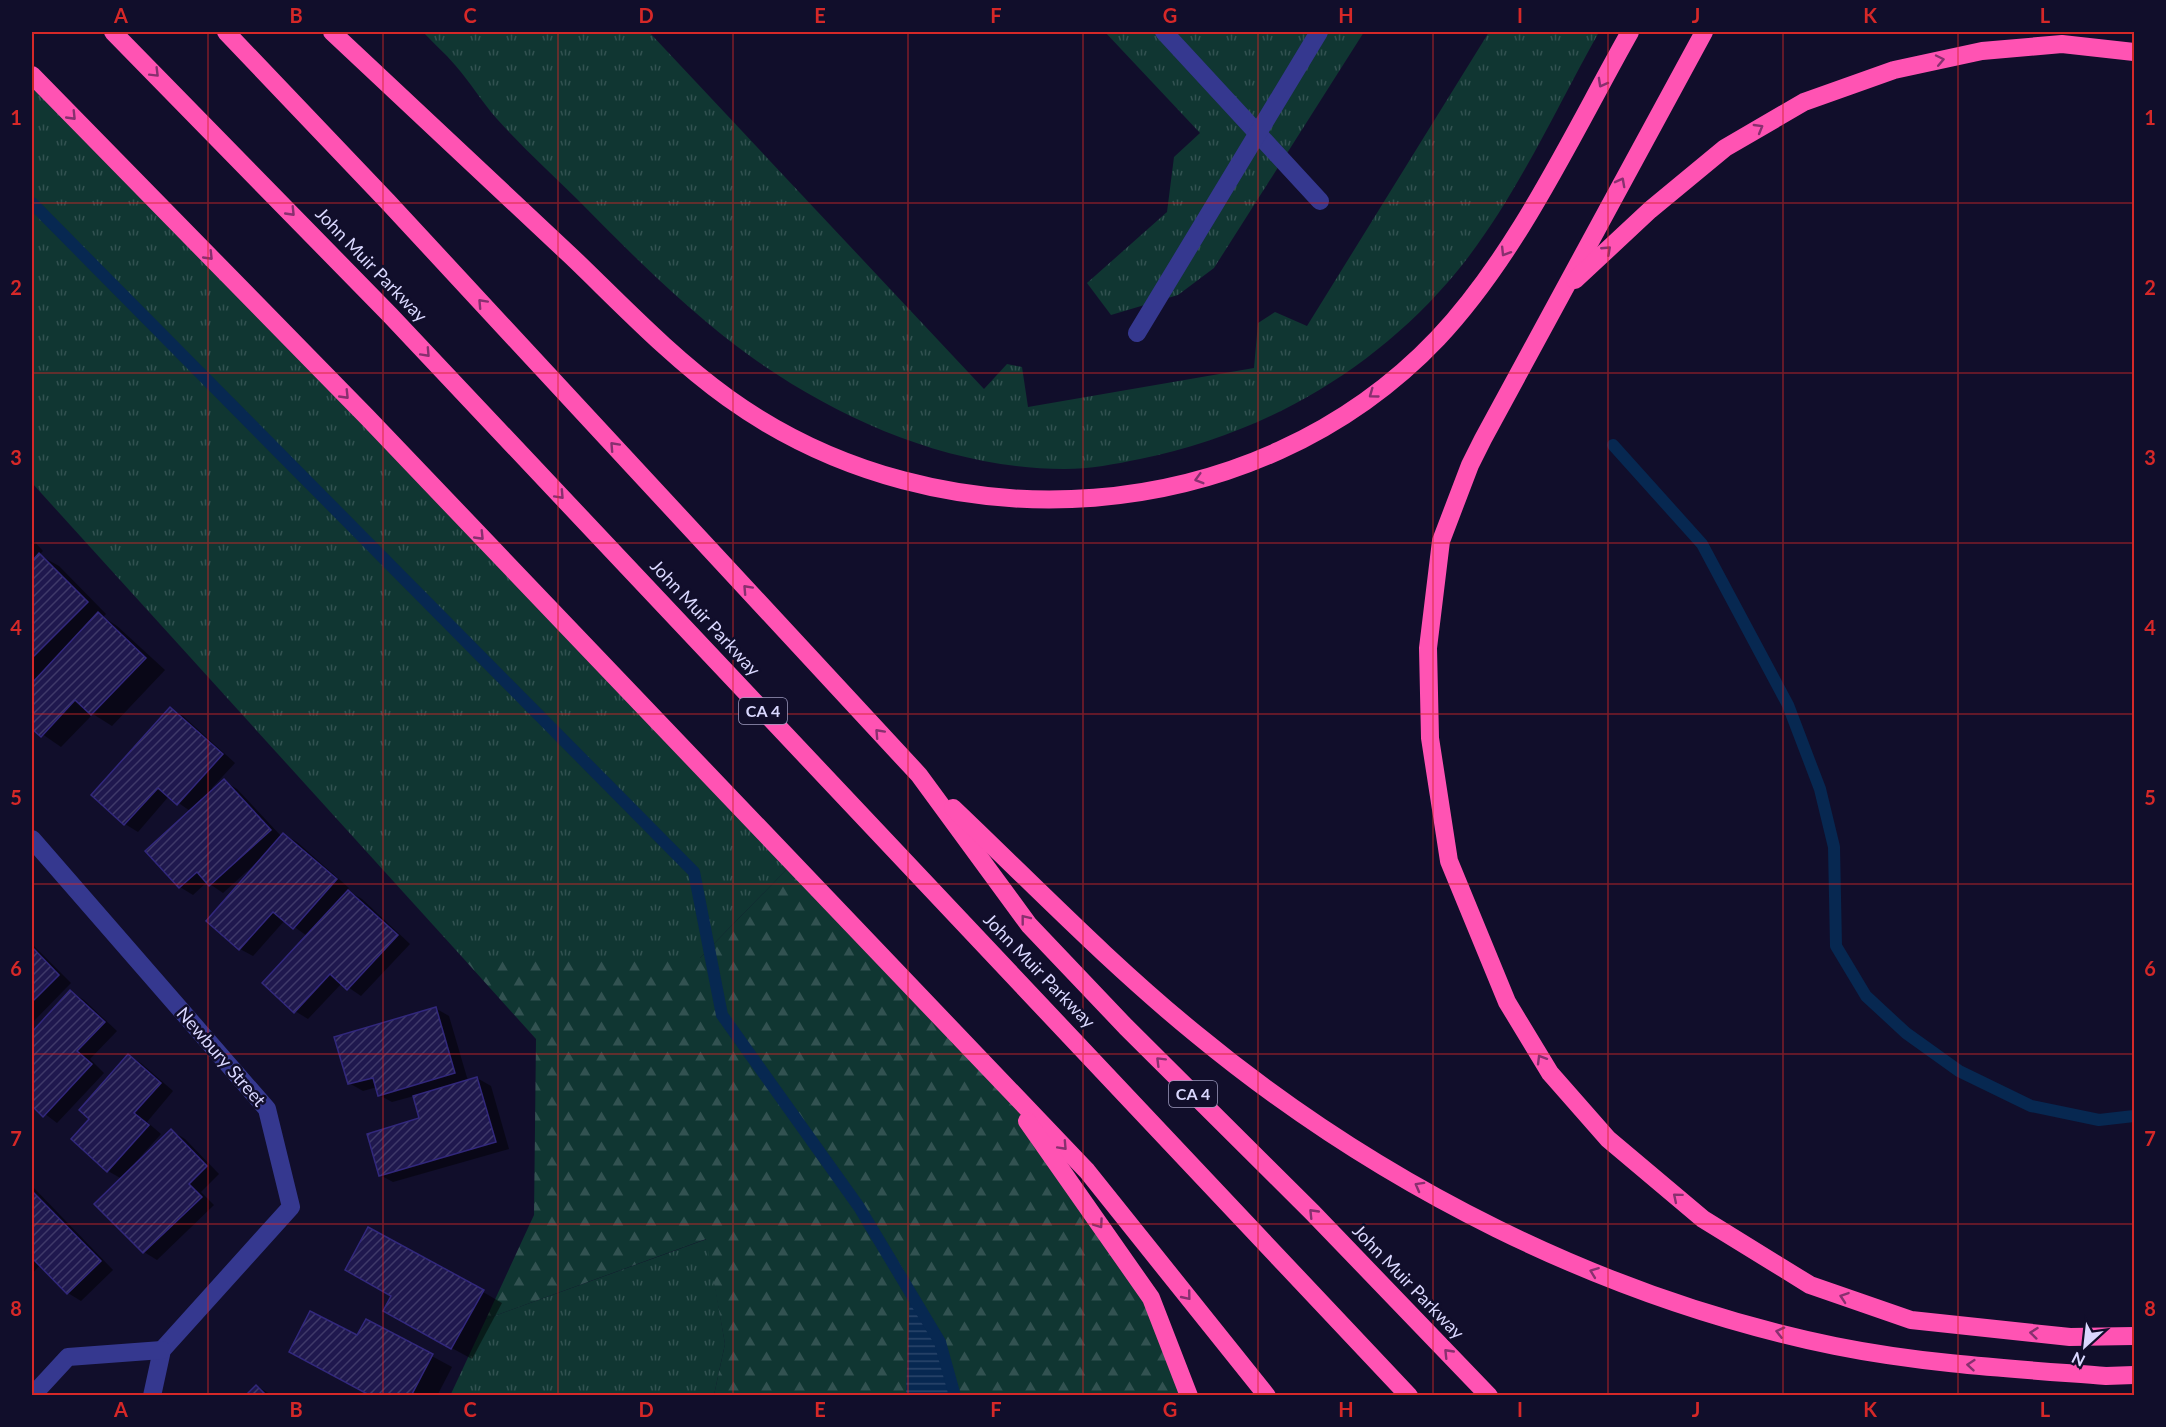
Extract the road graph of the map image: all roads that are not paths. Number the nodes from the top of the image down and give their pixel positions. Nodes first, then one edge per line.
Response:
1 (113, 32) edge
2 (226, 32) edge
3 (332, 32) edge
4 (1164, 32) edge
5 (1320, 32) edge
6 (1630, 32) edge
7 (1704, 32) edge
8 (2134, 52) edge
9 (32, 75) edge
10 (1258, 134) junction
11 (1320, 201) dead end
12 (1564, 290) junction
13 (1137, 333) dead end
14 (919, 776) junction
15 (32, 839) edge
16 (994, 1073) junction
17 (2134, 1336) edge
18 (162, 1350) junction
19 (2134, 1375) edge
20 (32, 1395) edge
21 (152, 1395) edge
22 (1189, 1395) edge
23 (1267, 1395) edge
24 (1409, 1395) edge
25 (1488, 1395) edge

1 -> 24 highway, John Muir Parkway / CA 4
14 -> 2 highway, John Muir Parkway / CA 4
6 -> 3 highway
4 - 10 street
5 - 10 street
12 -> 7 highway
12 -> 8 highway
9 -> 16 highway
10 - 11 street
10 - 13 street
17 -> 12 highway
19 -> 14 highway
25 -> 14 highway, John Muir Parkway / CA 4
15 - 18 street, Newbury Street
16 -> 22 highway
16 -> 23 highway
18 - 20 street
18 - 21 street, Newbury Street

